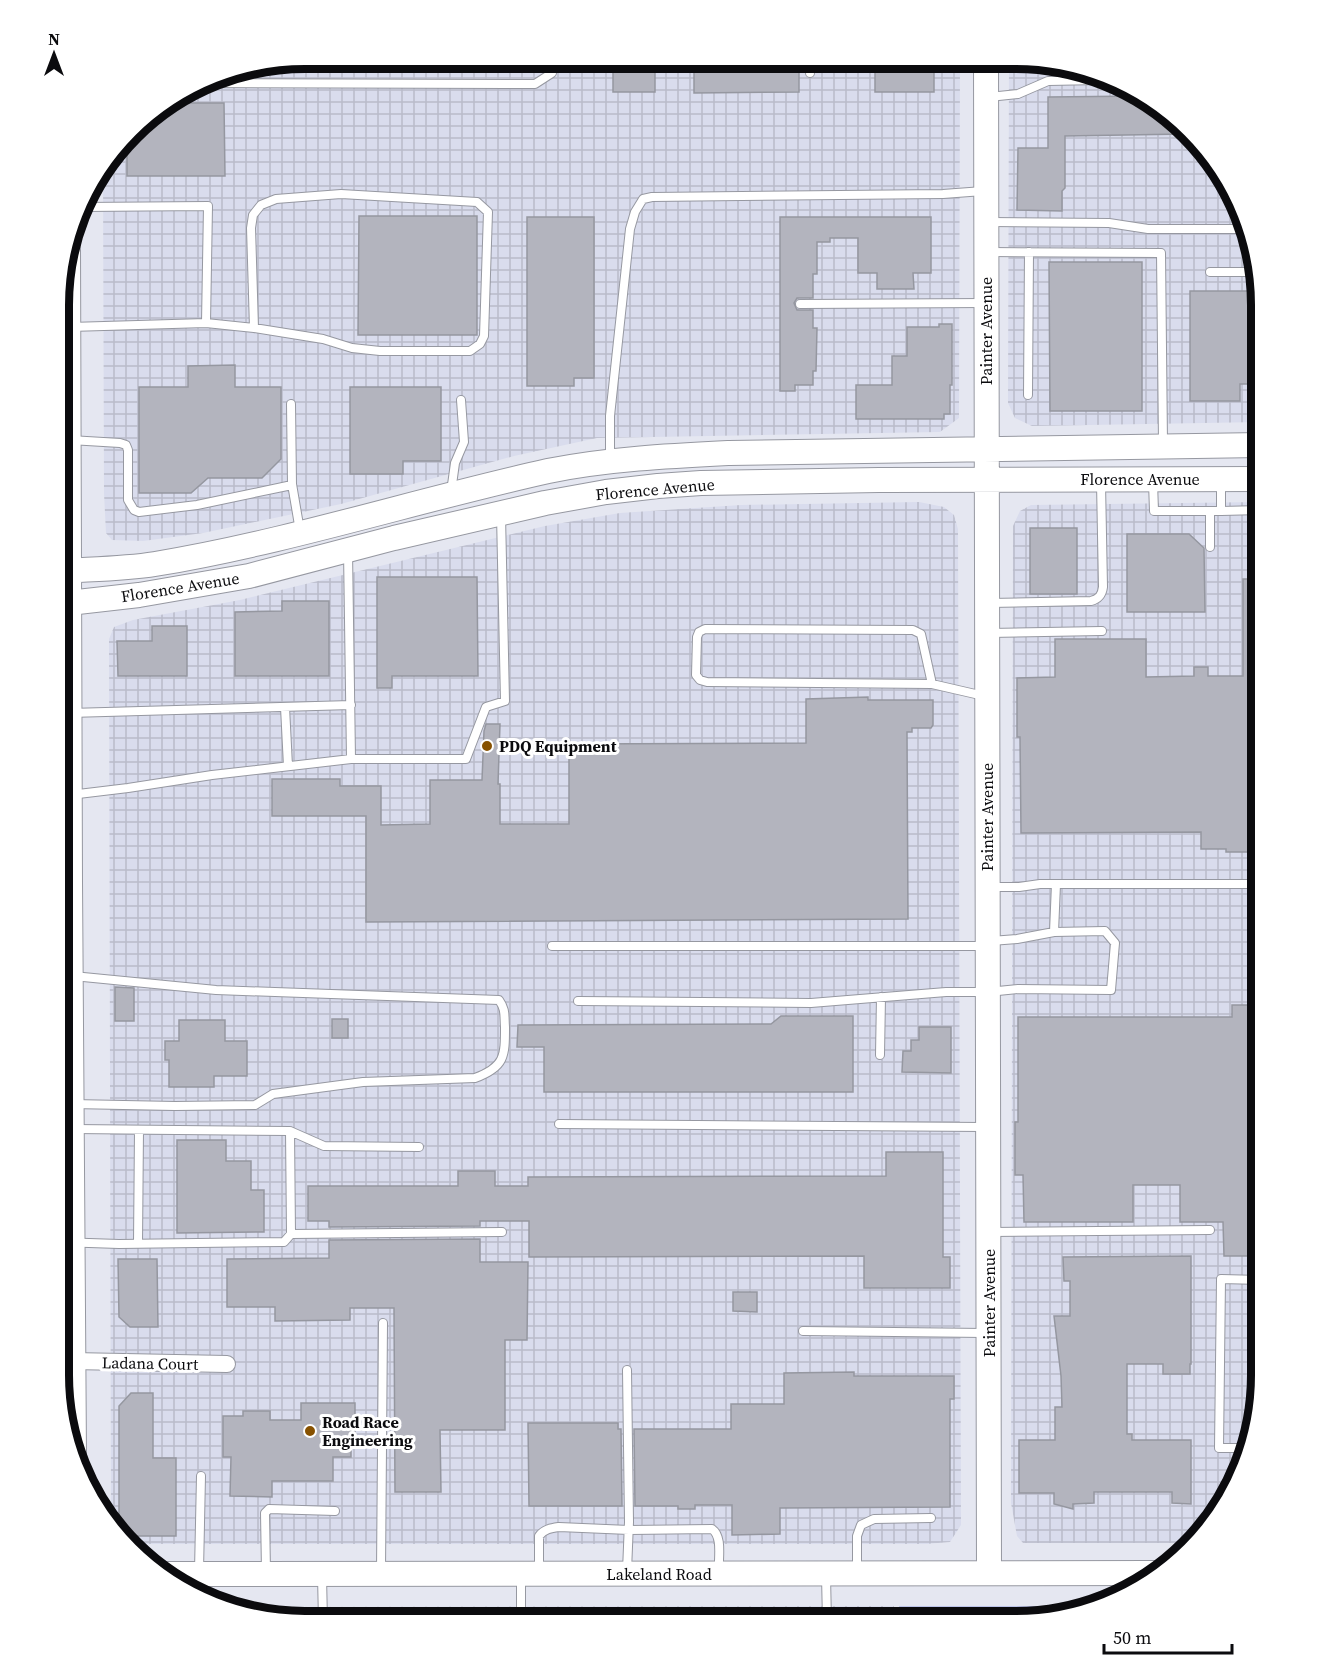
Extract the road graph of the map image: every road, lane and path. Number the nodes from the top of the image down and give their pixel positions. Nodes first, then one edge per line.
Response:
1 (552, 69) edge
2 (810, 69) edge
3 (986, 69) edge
4 (810, 73) dead end
5 (1088, 81) edge
6 (226, 83) edge
7 (986, 98) junction
8 (986, 191) junction
9 (90, 207) edge
10 (986, 222) junction
11 (1238, 229) edge
12 (986, 252) junction
13 (1029, 252) junction
14 (1210, 272) dead end
15 (1248, 272) edge
16 (986, 303) junction
17 (800, 304) dead end
18 (206, 323) junction
19 (69, 327) edge
20 (254, 328) junction
21 (1028, 395) dead end
22 (461, 400) dead end
23 (291, 404) dead end
24 (69, 440) edge
25 (1251, 445) edge
26 (1163, 447) junction
27 (987, 449) junction
28 (610, 462) junction
29 (1101, 479) junction
30 (1153, 479) junction
31 (1221, 479) junction
32 (1251, 479) edge
33 (987, 480) junction
34 (292, 484) junction
35 (451, 495) junction
36 (1251, 510) edge
37 (1210, 511) junction
38 (1221, 511) junction
39 (501, 513) junction
40 (301, 533) junction
41 (1210, 547) dead end
42 (348, 550) junction
43 (69, 571) edge
44 (69, 603) edge
45 (987, 603) junction
46 (1102, 631) dead end
47 (987, 633) junction
48 (932, 684) junction
49 (987, 696) junction
50 (351, 705) junction
51 (285, 707) junction
52 (69, 708) edge
53 (70, 713) junction
54 (351, 759) junction
55 (288, 766) junction
56 (70, 795) junction
57 (69, 810) edge
58 (1056, 884) junction
59 (1251, 884) edge
60 (988, 887) junction
61 (1054, 932) junction
62 (988, 944) junction
63 (552, 946) dead end
64 (69, 960) edge
65 (70, 976) junction
66 (69, 986) edge
67 (988, 992) junction
68 (880, 997) junction
69 (579, 1001) dead end
70 (880, 1055) dead end
71 (69, 1095) edge
72 (69, 1104) edge
73 (559, 1124) dead end
74 (988, 1127) junction
75 (72, 1130) junction
76 (140, 1130) junction
77 (290, 1131) junction
78 (419, 1147) dead end
79 (69, 1186) edge
80 (1210, 1230) dead end
81 (502, 1232) dead end
82 (988, 1232) junction
83 (291, 1234) junction
84 (69, 1243) edge
85 (138, 1243) junction
86 (1251, 1280) edge
87 (69, 1302) edge
88 (383, 1323) dead end
89 (803, 1331) dead end
90 (989, 1333) junction
91 (72, 1361) junction
92 (227, 1364) dead end
93 (627, 1370) dead end
94 (73, 1417) edge
95 (1239, 1448) edge
96 (201, 1476) dead end
97 (335, 1511) dead end
98 (932, 1518) dead end
99 (629, 1530) junction
100 (989, 1573) junction
101 (1143, 1573) edge
102 (179, 1574) edge
103 (200, 1574) junction
104 (266, 1574) junction
105 (322, 1574) junction
106 (381, 1574) junction
107 (530, 1574) junction
108 (627, 1574) junction
109 (719, 1574) junction
110 (825, 1574) junction
111 (857, 1574) junction
112 (323, 1611) edge
113 (523, 1611) edge
114 (827, 1611) edge

1 - 6 lane
2 - 4 lane
3 - 7 main road, Painter Avenue
5 - 7 lane
7 - 8 main road, Painter Avenue
8 - 10 main road, Painter Avenue
8 - 28 lane
9 - 18 lane
10 - 11 lane
10 - 12 main road, Painter Avenue
12 - 13 lane
12 - 16 main road, Painter Avenue
13 - 21 lane
13 - 26 lane
14 - 15 lane
16 - 17 lane
16 - 27 main road, Painter Avenue
18 - 19 lane
18 - 20 lane
20 - 20 lane
22 - 35 lane
23 - 34 lane
24 - 34 lane
25 - 26 main road, Florence Avenue
26 - 27 main road, Florence Avenue
27 - 28 main road, Florence Avenue
27 - 33 main road, Painter Avenue
28 - 35 main road, Florence Avenue
29 - 30 main road, Florence Avenue
29 - 33 main road, Florence Avenue
29 - 45 lane
30 - 31 main road, Florence Avenue
30 - 37 lane
31 - 32 main road, Florence Avenue
31 - 38 lane
33 - 39 main road, Florence Avenue
33 - 45 main road, Painter Avenue
34 - 40 lane
35 - 40 main road, Florence Avenue
36 - 38 lane
37 - 38 lane
37 - 41 lane
39 - 42 main road, Florence Avenue
39 - 54 lane
40 - 43 main road, Florence Avenue
42 - 44 main road, Florence Avenue
42 - 50 lane
45 - 47 main road, Painter Avenue
46 - 47 lane
47 - 49 main road, Painter Avenue
48 - 48 lane
48 - 49 lane
49 - 60 main road, Painter Avenue
50 - 51 lane
50 - 54 lane
51 - 53 lane
51 - 55 lane
52 - 53 main road
53 - 56 main road
54 - 55 lane
55 - 56 lane
56 - 57 main road
58 - 59 lane
58 - 60 lane
58 - 61 lane
60 - 62 main road, Painter Avenue
61 - 62 lane
61 - 67 lane
62 - 63 lane
62 - 67 main road, Painter Avenue
64 - 65 main road
65 - 66 main road
65 - 71 lane
67 - 68 lane
67 - 74 main road, Painter Avenue
68 - 69 lane
68 - 70 lane
72 - 75 main road
73 - 74 lane
74 - 82 main road, Painter Avenue
75 - 76 lane
75 - 79 main road
76 - 77 lane
76 - 85 lane
77 - 78 lane
77 - 83 lane
80 - 82 lane
81 - 83 lane
82 - 90 main road, Painter Avenue
83 - 85 lane
84 - 85 lane
86 - 95 lane
87 - 91 main road
88 - 106 lane
89 - 90 lane
90 - 100 main road, Painter Avenue
91 - 92 street, Ladana Court
91 - 94 main road
93 - 99 lane
96 - 103 lane
97 - 104 lane
98 - 111 lane
99 - 107 lane
99 - 108 lane
99 - 109 lane
100 - 101 main road, Lakeland Road
100 - 111 main road, Lakeland Road
102 - 103 main road, Lakeland Road
103 - 104 main road, Lakeland Road
104 - 105 main road, Lakeland Road
105 - 106 main road, Lakeland Road
105 - 112 lane
106 - 107 main road, Lakeland Road
107 - 108 main road, Lakeland Road
107 - 113 lane
108 - 109 main road, Lakeland Road
109 - 110 main road, Lakeland Road
110 - 111 main road, Lakeland Road
110 - 114 lane

